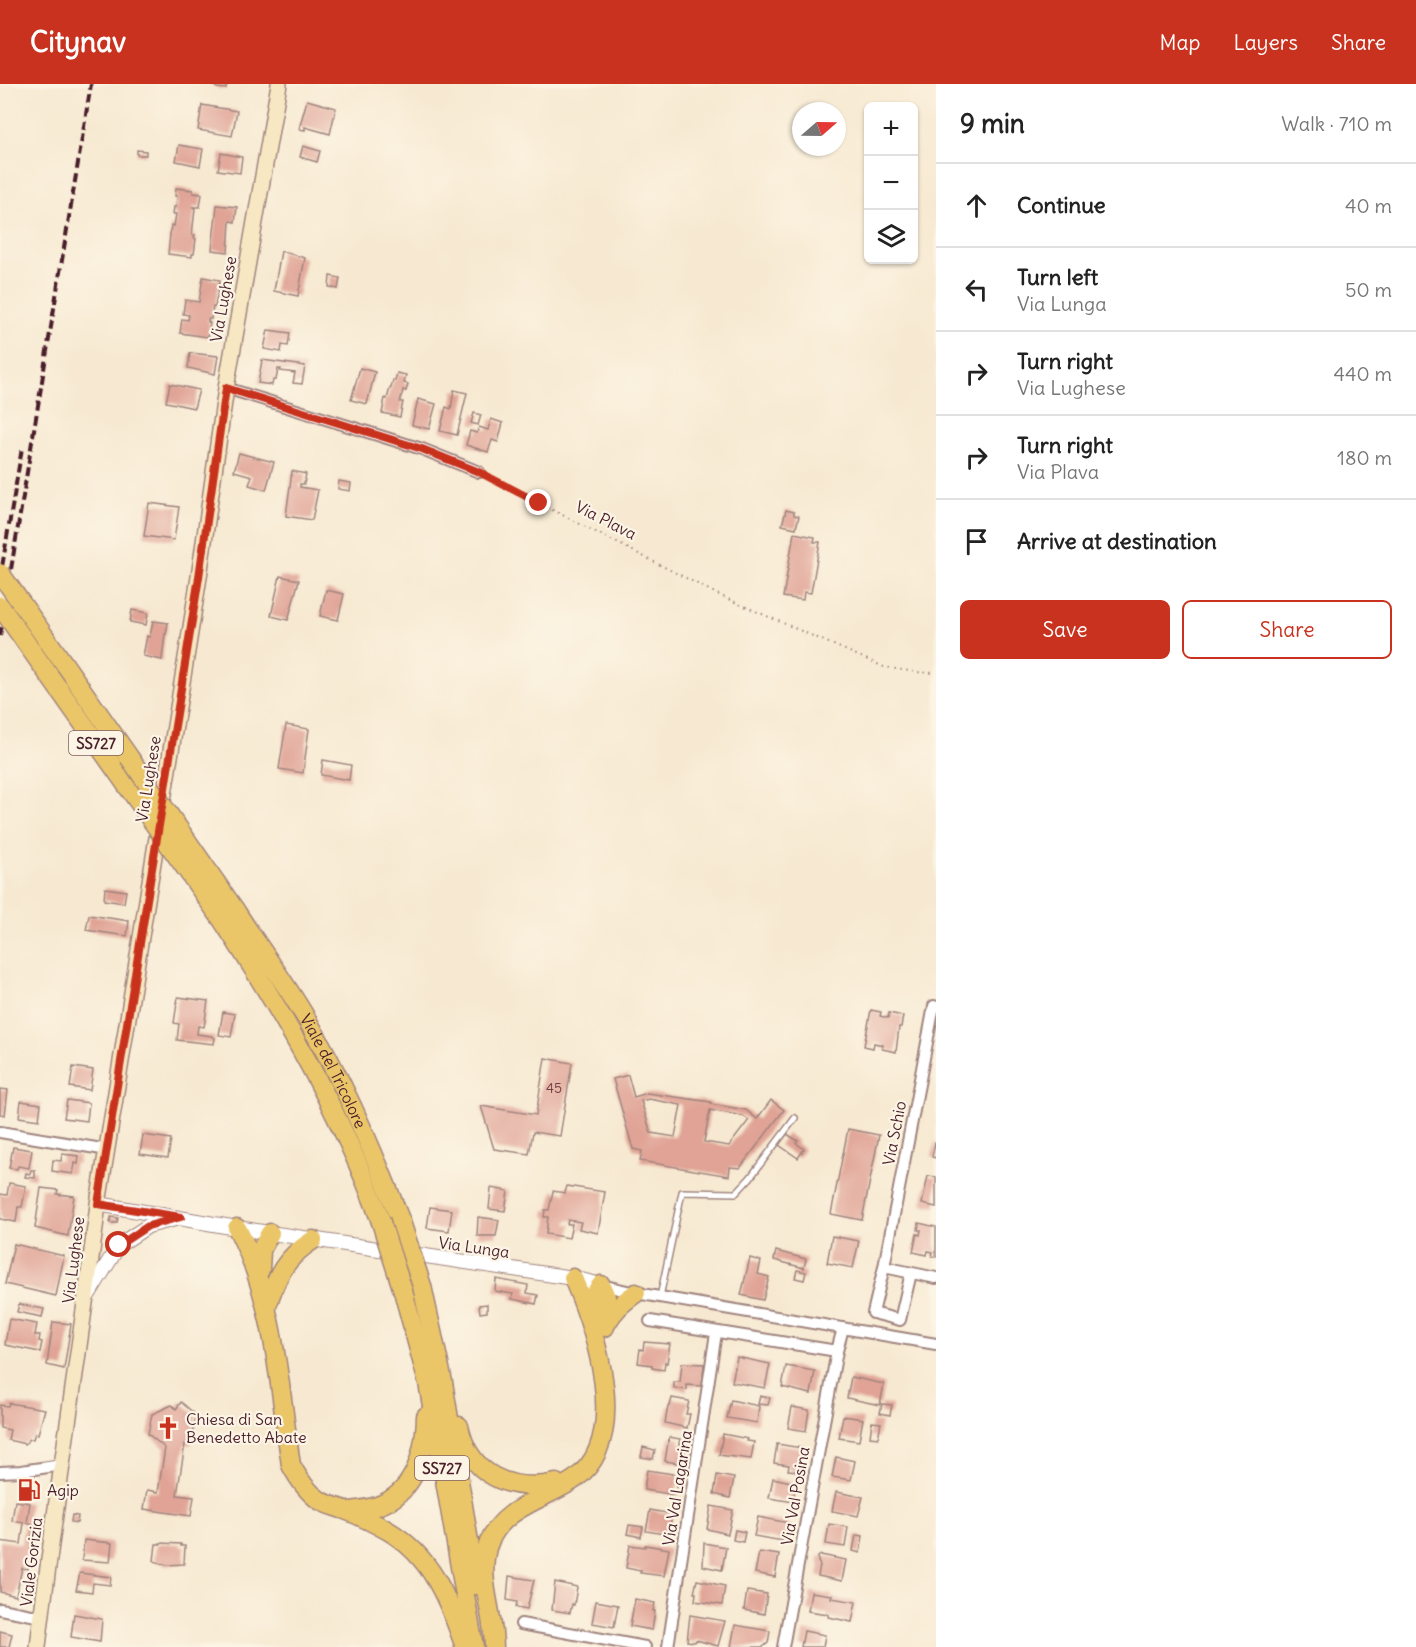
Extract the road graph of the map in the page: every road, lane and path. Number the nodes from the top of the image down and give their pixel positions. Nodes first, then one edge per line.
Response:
1 (279, 84) edge
2 (226, 388) junction
3 (479, 472) joint
4 (0, 573) edge
5 (0, 606) edge
6 (936, 673) edge
7 (229, 916) junction
8 (936, 1006) edge
9 (795, 1118) dead end
10 (0, 1132) edge
11 (108, 1150) junction
12 (98, 1204) junction
13 (181, 1217) junction
14 (237, 1228) junction
15 (270, 1233) junction
16 (313, 1240) junction
17 (884, 1267) junction
18 (910, 1273) junction
19 (573, 1278) junction
20 (936, 1278) edge
21 (267, 1282) junction
22 (602, 1284) junction
23 (636, 1293) junction
24 (87, 1297) junction
25 (660, 1297) junction
26 (650, 1321) dead end
27 (597, 1325) junction
28 (843, 1328) junction
29 (716, 1333) junction
30 (936, 1344) edge
31 (837, 1351) junction
32 (435, 1382) junction
33 (62, 1465) junction
34 (0, 1472) edge
35 (575, 1479) junction
36 (59, 1481) joint
37 (349, 1511) junction
38 (0, 1609) edge
39 (42, 1617) junction
40 (520, 1624) dead end
41 (38, 1647) edge
42 (465, 1647) edge
43 (474, 1647) edge
44 (487, 1647) edge
45 (494, 1647) edge
46 (645, 1647) edge
47 (668, 1647) edge
48 (783, 1647) edge

1 - 2 main road, Via Lughese
2 - 3 street
2 - 11 main road, Via Lughese
3 - 6 path, Via Plava
4 - 7 highway, Viale del Tricolore / SS727, bridge
5 - 7 highway, Viale del Tricolore / SS727, bridge
7 - 32 highway, Viale del Tricolore / SS727, bridge
7 - 32 highway, Viale del Tricolore / SS727, bridge
8 - 17 street, Via Schio
9 - 25 lane
10 - 11 street
11 - 12 main road, Via Lughese
12 - 13 street, Via Lunga
12 - 24 main road, Via Lughese
13 - 14 street, Via Lunga
13 - 24 street
14 - 15 street, Via Lunga
14 - 21 highway
15 - 16 street, Via Lunga
15 - 21 highway
16 - 19 street, Via Lunga
16 - 21 highway
17 - 18 street
17 - 18 street, Via Schio
18 - 20 street
19 - 22 street, Via Lunga
19 - 27 highway
21 - 37 highway
22 - 23 street, Via Lunga
22 - 27 highway
23 - 25 street, Via Lunga
23 - 27 highway
24 - 33 main road, Via Lughese
25 - 28 street, Via Lunga
26 - 29 street
27 - 35 highway
28 - 30 street, Via Lunga
28 - 31 street
29 - 31 street
29 - 47 street, Via Val Lagarina
31 - 48 street, Via Val Posina
32 - 35 highway
32 - 37 highway
32 - 43 highway, Viale del Tricolore / SS727
32 - 44 highway, Viale del Tricolore / SS727
33 - 34 street
33 - 36 main road, Via Lughese
35 - 45 highway
36 - 39 main road, Viale Gorizia
37 - 42 highway
38 - 39 street
39 - 41 main road, Viale Gorizia
40 - 46 street

